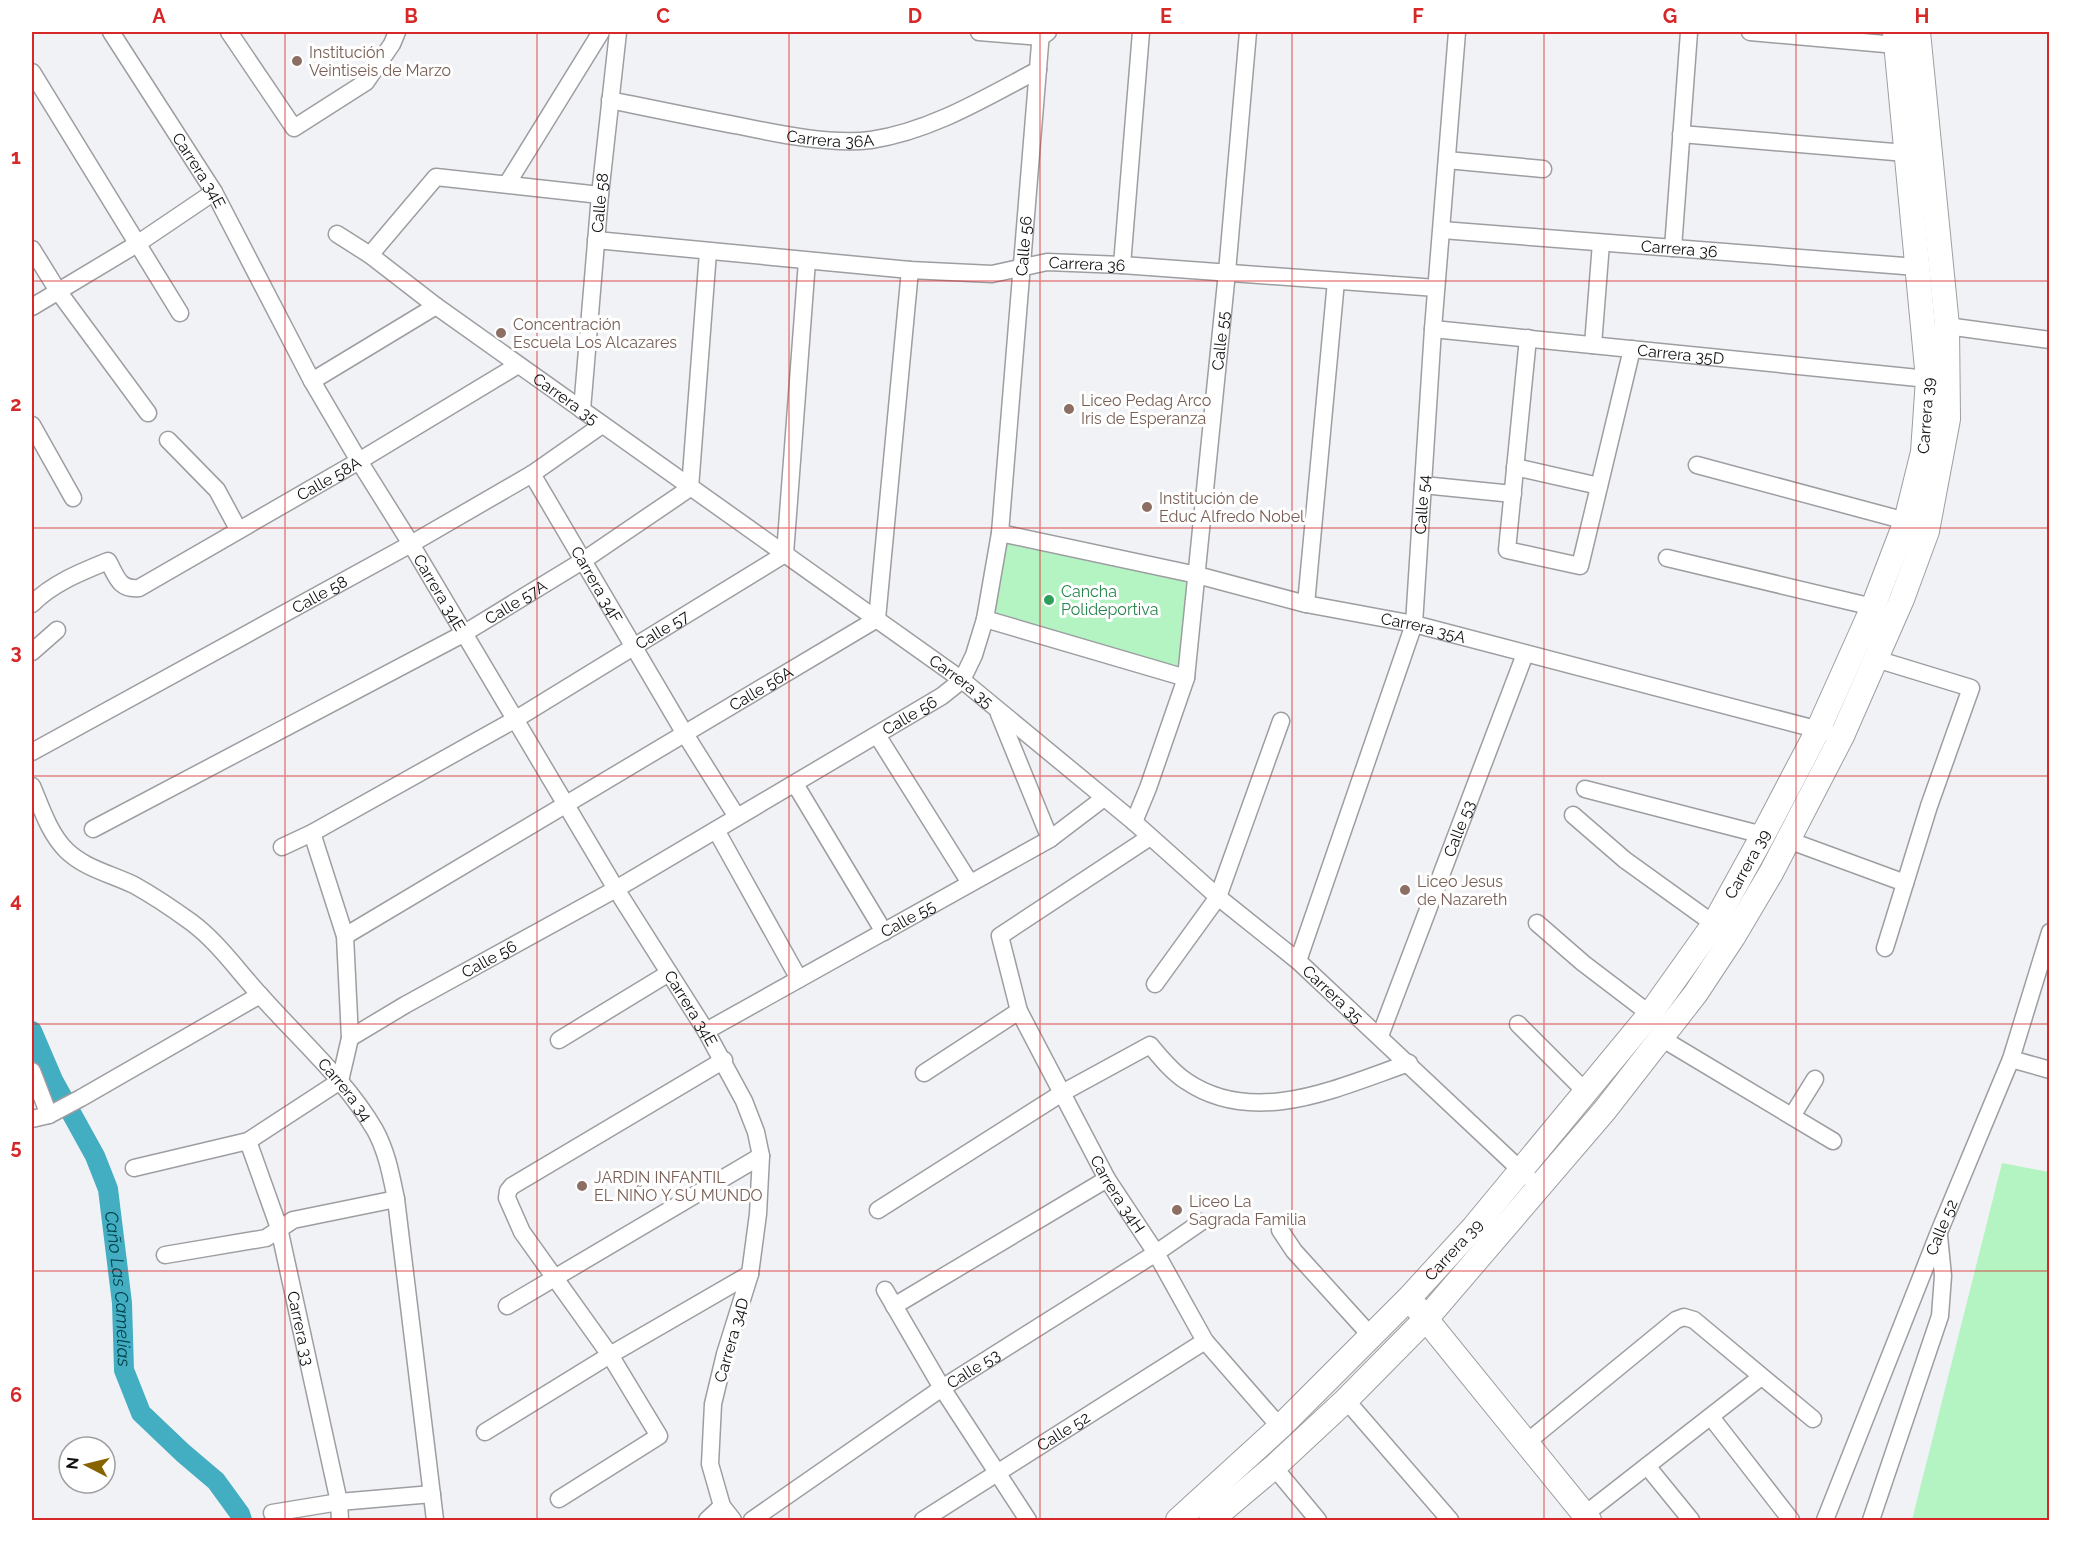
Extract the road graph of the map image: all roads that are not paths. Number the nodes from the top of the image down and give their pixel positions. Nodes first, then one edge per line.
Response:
1 (111, 32) edge
2 (229, 32) edge
3 (397, 32) edge
4 (601, 32) edge
5 (618, 32) edge
6 (979, 32) edge
7 (1141, 32) edge
8 (1248, 32) edge
9 (1457, 32) edge
10 (1689, 32) edge
11 (1750, 32) edge
12 (1918, 32) edge
13 (1043, 34) edge
14 (1895, 38) edge
15 (1038, 70) junction
16 (32, 72) edge
17 (610, 100) junction
18 (1681, 134) junction
19 (1906, 153) junction
20 (1447, 159) junction
21 (1544, 169) dead end
22 (507, 184) junction
23 (214, 192) junction
24 (600, 195) junction
25 (1442, 230) junction
26 (337, 234) dead end
27 (596, 240) junction
28 (1601, 243) junction
29 (137, 244) junction
30 (1673, 248) junction
31 (32, 249) edge
32 (708, 252) junction
33 (370, 255) junction
34 (807, 261) junction
35 (1122, 265) junction
36 (1917, 267) junction
37 (1022, 268) junction
38 (910, 270) junction
39 (1227, 272) junction
40 (1336, 281) junction
41 (1436, 288) junction
42 (58, 291) junction
43 (436, 306) junction
44 (32, 307) edge
45 (180, 313) dead end
46 (1947, 326) junction
47 (1433, 329) junction
48 (1528, 338) junction
49 (2049, 340) edge
50 (1593, 345) junction
51 (1632, 349) junction
52 (518, 365) junction
53 (1929, 379) junction
54 (312, 381) junction
55 (582, 410) junction
56 (148, 413) dead end
57 (32, 425) edge
58 (602, 425) junction
59 (168, 440) dead end
60 (359, 462) junction
61 (1697, 465) dead end
62 (1515, 466) junction
63 (532, 474) junction
64 (1423, 485) junction
65 (1599, 486) junction
66 (690, 488) junction
67 (1513, 495) junction
68 (73, 498) dead end
69 (1906, 521) junction
70 (238, 529) junction
71 (1000, 533) junction
72 (411, 544) junction
73 (785, 554) junction
74 (1667, 558) dead end
75 (584, 560) junction
76 (1197, 575) junction
77 (32, 604) edge
78 (1306, 604) junction
79 (1874, 607) junction
80 (877, 619) junction
81 (985, 619) junction
82 (1414, 624) junction
83 (57, 630) dead end
84 (463, 634) junction
85 (635, 645) junction
86 (32, 652) edge
87 (1525, 654) junction
88 (1876, 659) junction
89 (1186, 678) junction
90 (962, 680) junction
91 (997, 711) junction
92 (516, 719) junction
93 (1281, 721) dead end
94 (1818, 730) junction
95 (686, 734) junction
96 (877, 735) junction
97 (1842, 736) junction
98 (32, 752) edge
99 (795, 784) junction
100 (32, 786) edge
101 (1585, 789) dead end
102 (1104, 798) junction
103 (567, 805) junction
104 (1573, 815) dead end
105 (737, 817) junction
106 (1134, 822) junction
107 (93, 830) dead end
108 (716, 830) junction
109 (312, 833) junction
110 (1763, 835) junction
111 (1150, 837) junction
112 (1050, 839) junction
113 (1788, 840) junction
114 (282, 847) dead end
115 (1905, 883) junction
116 (970, 884) junction
117 (616, 889) junction
118 (1218, 897) junction
119 (1537, 923) dead end
120 (1714, 924) junction
121 (884, 932) junction
122 (2049, 932) edge
123 (345, 936) junction
124 (1885, 948) dead end
125 (1298, 961) junction
126 (669, 973) junction
127 (799, 979) junction
128 (1155, 984) dead end
129 (260, 995) junction
130 (1019, 1011) junction
131 (1650, 1014) junction
132 (1518, 1024) dead end
133 (706, 1031) junction
134 (1380, 1036) junction
135 (351, 1038) junction
136 (1661, 1038) junction
137 (559, 1040) dead end
138 (2011, 1059) junction
139 (724, 1060) junction
140 (1409, 1063) junction
141 (2049, 1070) edge
142 (32, 1071) edge
143 (924, 1073) dead end
144 (1815, 1079) dead end
145 (340, 1081) junction
146 (1586, 1092) junction
147 (1062, 1093) junction
148 (54, 1112) junction
149 (1792, 1116) junction
150 (32, 1119) edge
151 (248, 1141) junction
152 (1833, 1141) dead end
153 (761, 1155) junction
154 (134, 1168) dead end
155 (1521, 1169) junction
156 (1107, 1179) junction
157 (1539, 1188) junction
158 (396, 1199) junction
159 (878, 1210) dead end
160 (1201, 1222) dead end
161 (279, 1228) junction
162 (1280, 1230) dead end
163 (1939, 1232) junction
164 (1156, 1253) junction
165 (165, 1255) dead end
166 (750, 1274) junction
167 (556, 1278) junction
168 (885, 1290) dead end
169 (1409, 1298) junction
170 (507, 1306) dead end
171 (894, 1306) junction
172 (1426, 1319) junction
173 (1372, 1337) junction
174 (1205, 1341) junction
175 (610, 1355) junction
176 (1761, 1377) junction
177 (942, 1388) junction
178 (1346, 1400) junction
179 (1711, 1417) junction
180 (1813, 1419) dead end
181 (1281, 1428) junction
182 (485, 1432) dead end
183 (1526, 1443) junction
184 (1647, 1466) junction
185 (1274, 1467) junction
186 (997, 1472) junction
187 (432, 1494) junction
188 (559, 1499) dead end
189 (339, 1502) junction
190 (722, 1506) junction
191 (272, 1513) dead end
192 (1587, 1518) edge
193 (340, 1521) edge
194 (435, 1521) edge
195 (707, 1521) edge
196 (733, 1521) edge
197 (752, 1521) edge
198 (923, 1521) edge
199 (1028, 1521) edge
200 (1178, 1521) edge
201 (1211, 1521) edge
202 (1318, 1521) edge
203 (1450, 1521) edge
204 (1691, 1521) edge
205 (1791, 1521) edge
206 (1825, 1521) edge
207 (1871, 1521) edge

1 - 23 street, Carrera 34E
2 - 3 street
4 - 22 street
5 - 17 street, Calle 58
6 - 13 street
7 - 35 street
8 - 39 street, Calle 55
9 - 20 street, Calle 54
10 - 18 street
11 - 14 street
12 - 46 main road, Carrera 39
13 - 15 street, Calle 56
14 - 19 main road, Carrera 39
15 - 17 street, Carrera 36A
15 - 37 street, Calle 56
16 - 29 street
17 - 24 street, Calle 58
18 - 19 street
18 - 30 street
19 - 36 main road, Carrera 39
20 - 21 street
20 - 25 street, Calle 54
22 - 24 street
22 - 33 street
23 - 29 street
23 - 54 street, Carrera 34E
24 - 27 street, Calle 58
25 - 28 street, Carrera 36
25 - 41 street, Calle 54
26 - 33 street, Carrera 35
27 - 32 street, Carrera 36
27 - 55 street, Calle 58
28 - 30 street, Carrera 36
28 - 50 street
29 - 42 street
29 - 45 street
30 - 36 street, Carrera 36
31 - 42 street
32 - 34 street, Carrera 36
32 - 66 street
33 - 43 street, Carrera 35
34 - 38 street, Carrera 36
34 - 73 street
35 - 37 street, Carrera 36
35 - 39 street, Carrera 36
36 - 53 main road, Carrera 39
37 - 38 street, Carrera 36
37 - 71 street, Calle 56
38 - 80 street
39 - 40 street, Carrera 36
39 - 76 street, Calle 55
40 - 41 street, Carrera 36
40 - 78 street
41 - 47 street, Calle 54
42 - 44 street
42 - 56 street
43 - 52 street, Carrera 35
43 - 54 street
46 - 49 street
46 - 88 main road, Carrera 39
47 - 48 street, Carrera 35D
47 - 64 street, Calle 54
48 - 50 street, Carrera 35D
48 - 62 street
50 - 51 street, Carrera 35D
51 - 53 street, Carrera 35D
51 - 65 street
52 - 55 street, Carrera 35
52 - 60 street, Calle 58A
53 - 69 main road, Carrera 39
54 - 60 street, Carrera 34E
55 - 58 street, Carrera 35
57 - 68 street
58 - 63 street, Calle 58
58 - 66 street, Carrera 35
59 - 70 street
60 - 70 street, Calle 58A
60 - 72 street, Carrera 34E
61 - 69 street
62 - 65 street
62 - 67 street
63 - 72 street, Calle 58
63 - 75 street, Carrera 34F
64 - 67 street
64 - 82 street, Calle 54
65 - 67 street
66 - 73 street, Carrera 35
66 - 75 street, Calle 57A
69 - 79 main road, Carrera 39
70 - 77 street, Calle 58A
71 - 76 street, Carrera 35A
71 - 81 street, Calle 56
72 - 84 street, Carrera 34E
72 - 98 street, Calle 58
73 - 80 street, Carrera 35
73 - 85 street, Calle 57
74 - 79 street
75 - 84 street, Calle 57A
75 - 85 street, Carrera 34F
76 - 78 street, Carrera 35A
76 - 89 street, Calle 55
78 - 82 street, Carrera 35A
79 - 94 main road, Carrera 39
80 - 90 street, Carrera 35
80 - 95 street, Calle 56A
81 - 89 street
81 - 90 street, Calle 56
82 - 87 street, Carrera 35A
82 - 125 street, Calle 54
83 - 86 street
84 - 92 street, Carrera 34E
84 - 107 street, Calle 57A
85 - 92 street, Calle 57
85 - 95 street, Carrera 34F
87 - 94 street, Carrera 35A
87 - 134 street, Calle 53
88 - 97 main road, Carrera 39
88 - 115 street
89 - 106 street, Calle 55
90 - 91 street, Carrera 35
90 - 96 street, Calle 56
91 - 102 street, Carrera 35
91 - 112 street
92 - 103 street, Carrera 34E
92 - 109 street, Calle 57
93 - 118 street
94 - 97 street, Carrera 35A
94 - 110 main road, Carrera 39
95 - 103 street, Calle 56A
95 - 105 street, Carrera 34F
96 - 99 street, Calle 56
96 - 116 street
97 - 113 main road, Carrera 39
99 - 105 street, Calle 56
99 - 121 street
100 - 129 street, Carrera 34
101 - 110 street
102 - 106 street, Carrera 35
102 - 112 street, Calle 55
103 - 117 street, Carrera 34E
103 - 123 street, Calle 56A
104 - 120 street
105 - 108 street, Calle 56
106 - 111 street, Carrera 35
108 - 117 street, Calle 56
108 - 127 street
109 - 114 street, Calle 57
109 - 123 street
110 - 120 main road, Carrera 39
111 - 118 street, Carrera 35
111 - 130 street, Carrera 34H
112 - 116 street, Calle 55
113 - 115 street
113 - 136 main road, Carrera 39
115 - 124 street
116 - 121 street, Calle 55
117 - 126 street, Carrera 34E
117 - 135 street, Calle 56
118 - 125 street, Carrera 35
118 - 128 street
119 - 131 street
120 - 131 main road, Carrera 39
121 - 127 street, Calle 55
122 - 138 street, Calle 52
123 - 135 street
125 - 134 street, Carrera 35
126 - 133 street, Carrera 34E
126 - 137 street
127 - 133 street, Calle 55
129 - 145 street, Carrera 34
129 - 148 street
130 - 143 street
130 - 147 street, Carrera 34H
131 - 146 main road, Carrera 39
132 - 146 street
133 - 139 street, Carrera 34E
134 - 140 street, Carrera 35
135 - 145 street
136 - 149 street
136 - 157 main road, Carrera 39
138 - 141 street
138 - 163 street, Calle 52
139 - 153 street, Carrera 34E
139 - 167 street
140 - 147 street
140 - 155 street, Carrera 35
142 - 148 street
144 - 149 street
145 - 151 street
145 - 158 street, Carrera 34
146 - 155 main road, Carrera 39
147 - 156 street, Carrera 34H
147 - 159 street
148 - 150 street
149 - 152 street
151 - 154 street
151 - 161 street, Carrera 33
153 - 166 street, Carrera 34D
153 - 167 street
155 - 157 street, Carrera 35
155 - 169 main road, Carrera 39
156 - 164 street, Carrera 34H
156 - 171 street
157 - 172 main road, Carrera 39
158 - 161 street
158 - 187 street, Carrera 34
160 - 164 street, Calle 53
161 - 165 street
161 - 189 street, Carrera 33
162 - 173 street
163 - 206 street, Calle 52
163 - 207 street
164 - 174 street, Carrera 34H
164 - 177 street, Calle 53
166 - 175 street
166 - 190 street, Carrera 34D
167 - 170 street
167 - 175 street
168 - 171 street
169 - 172 main road
169 - 173 main road, Carrera 39
171 - 177 street
172 - 178 main road, Carrera 39
172 - 183 main road
173 - 181 main road, Carrera 39
174 - 181 street, Carrera 34H
174 - 186 street, Calle 52
175 - 182 street
175 - 188 street
176 - 179 street
176 - 180 street
176 - 183 street
177 - 186 street
177 - 197 street, Calle 53
178 - 185 main road, Carrera 39
178 - 203 street
179 - 184 street
179 - 205 street
181 - 200 main road, Carrera 39
183 - 192 main road
184 - 192 street
184 - 204 street
185 - 201 main road, Carrera 39
185 - 202 street
186 - 198 street, Calle 52
186 - 199 street
187 - 189 street
187 - 194 street, Carrera 34
189 - 191 street
189 - 193 street, Carrera 33
190 - 195 street
190 - 196 street, Carrera 34D

